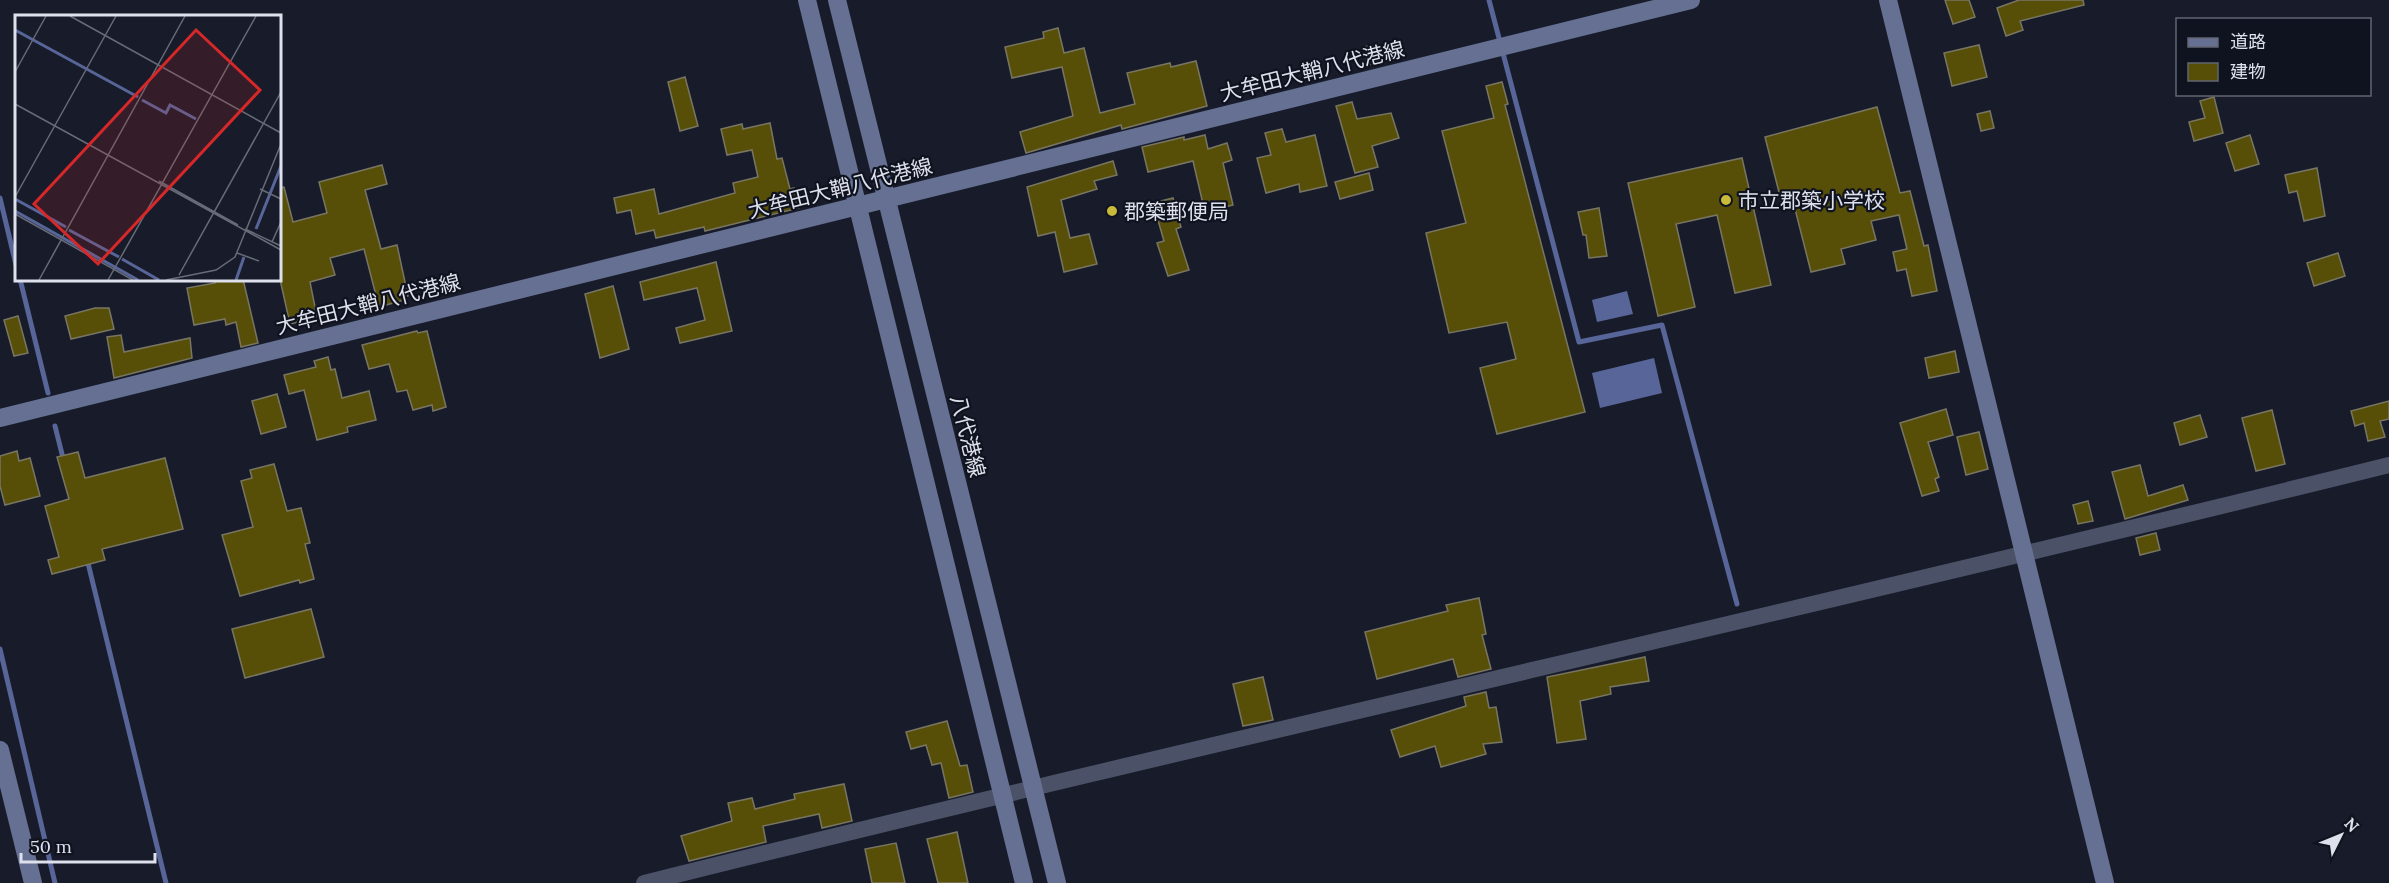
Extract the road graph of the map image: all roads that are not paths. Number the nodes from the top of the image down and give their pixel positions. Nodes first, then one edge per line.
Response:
1 (807, 0) edge
2 (837, 0) edge
3 (1691, 0) edge
4 (1888, 0) edge
5 (886, 201) junction
6 (858, 206) junction
7 (0, 417) edge
8 (2389, 465) edge
9 (2024, 555) junction
10 (0, 750) edge
11 (1033, 788) junction
12 (1002, 795) junction
13 (33, 883) edge
14 (644, 883) edge
15 (1024, 883) edge
16 (1057, 883) edge
17 (2105, 883) edge

1 - 6 main road
2 - 5 main road, 八代港線
3 - 5 main road, 大牟田大鞘八代港線
4 - 9 main road
5 - 6 main road, 大牟田大鞘八代港線
5 - 11 main road, 八代港線
6 - 7 main road, 大牟田大鞘八代港線
6 - 12 main road
8 - 9 street
9 - 11 street
9 - 17 main road
10 - 13 main road
11 - 12 street
11 - 16 main road, 八代港線
12 - 14 street
12 - 15 main road

